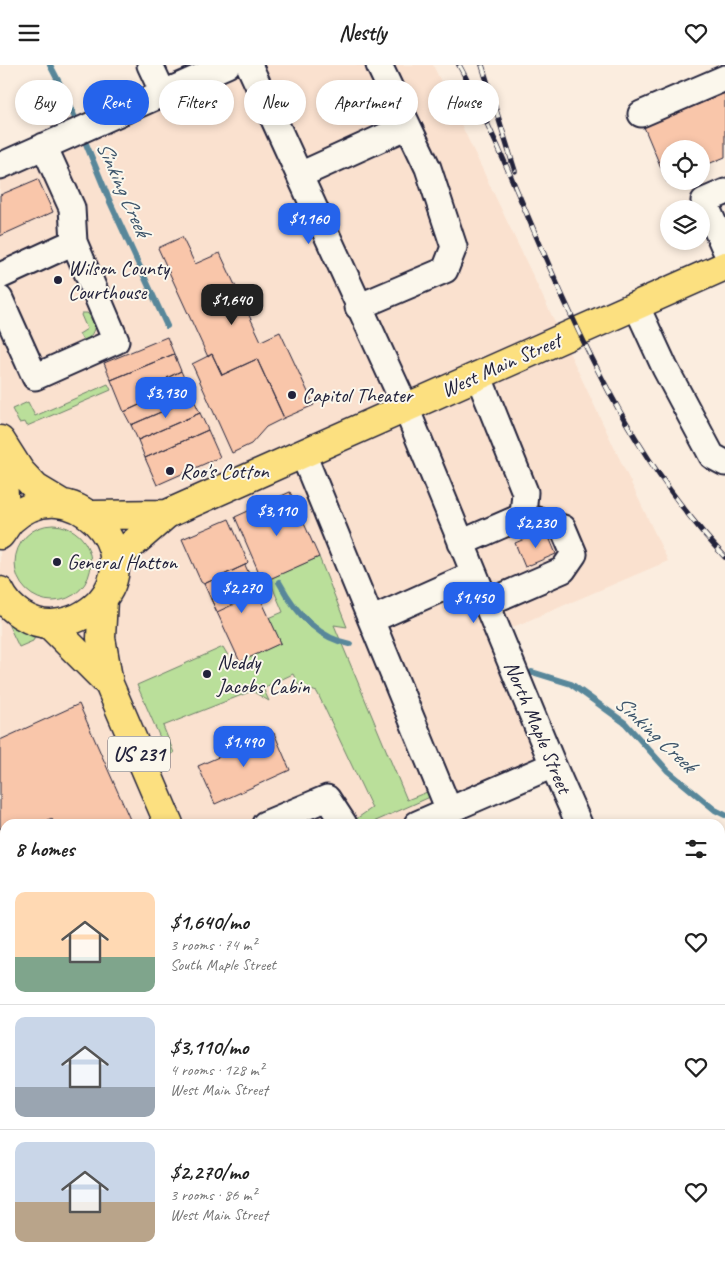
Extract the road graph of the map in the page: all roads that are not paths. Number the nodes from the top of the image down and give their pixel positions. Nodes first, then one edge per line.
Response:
1 (150, 65) edge
2 (227, 65) edge
3 (249, 65) edge
4 (379, 65) edge
5 (725, 78) edge
6 (193, 80) edge
7 (159, 84) edge
8 (159, 95) edge
9 (641, 115) dead end
10 (408, 126) junction
11 (44, 146) junction
12 (0, 165) edge
13 (300, 175) junction
14 (725, 192) edge
15 (74, 241) junction
16 (725, 249) edge
17 (725, 266) edge
18 (0, 276) edge
19 (0, 299) edge
20 (636, 305) junction
21 (358, 307) junction
22 (478, 375) junction
23 (406, 408) junction
24 (0, 440) edge
25 (303, 454) junction
26 (725, 463) edge
27 (61, 503) junction
28 (167, 514) junction
29 (91, 515) junction
30 (523, 516) junction
31 (0, 534) edge
32 (461, 543) junction
33 (114, 560) junction
34 (474, 574) junction
35 (0, 591) edge
36 (102, 599) junction
37 (487, 603) junction
38 (11, 613) edge
39 (371, 620) junction
40 (49, 624) junction
41 (109, 684) junction
42 (552, 765) junction
43 (449, 810) junction
44 (167, 819) edge
45 (276, 819) edge
46 (341, 819) edge
47 (428, 819) edge
48 (577, 819) edge

1 - 7 street
2 - 6 street
3 - 13 street, North Maple Street
4 - 10 street
5 - 9 street
8 - 11 street
10 - 13 street
10 - 21 street
11 - 12 street
11 - 15 street
13 - 21 street, North Maple Street
14 - 16 street
15 - 18 street
15 - 19 street
17 - 20 main road, West Main Street
20 - 22 main road, West Main Street
20 - 26 street
21 - 23 street, North Maple Street
22 - 23 main road, West Main Street
22 - 30 street
23 - 25 main road, West Main Street
23 - 32 street, North Maple Street
24 - 27 main road, US 231
24 - 31 main road
25 - 28 main road, West Main Street
25 - 39 street
27 - 29 main road, US 231
27 - 31 main road, US 231
28 - 29 main road, West Main Street
28 - 33 main road, West Main Street
29 - 33 main road, US 231
30 - 32 street
30 - 37 street
32 - 34 street, North Maple Street
33 - 36 main road, US 231
34 - 37 street, North Maple Street
34 - 39 street
35 - 38 main road, US 231
36 - 40 main road, US 231
36 - 41 main road, US 231
37 - 42 street, North Maple Street
38 - 40 main road, US 231
39 - 43 street
40 - 41 main road, US 231
41 - 44 main road, US 231
42 - 43 street
42 - 48 street, North Maple Street
43 - 47 street
45 - 46 street

